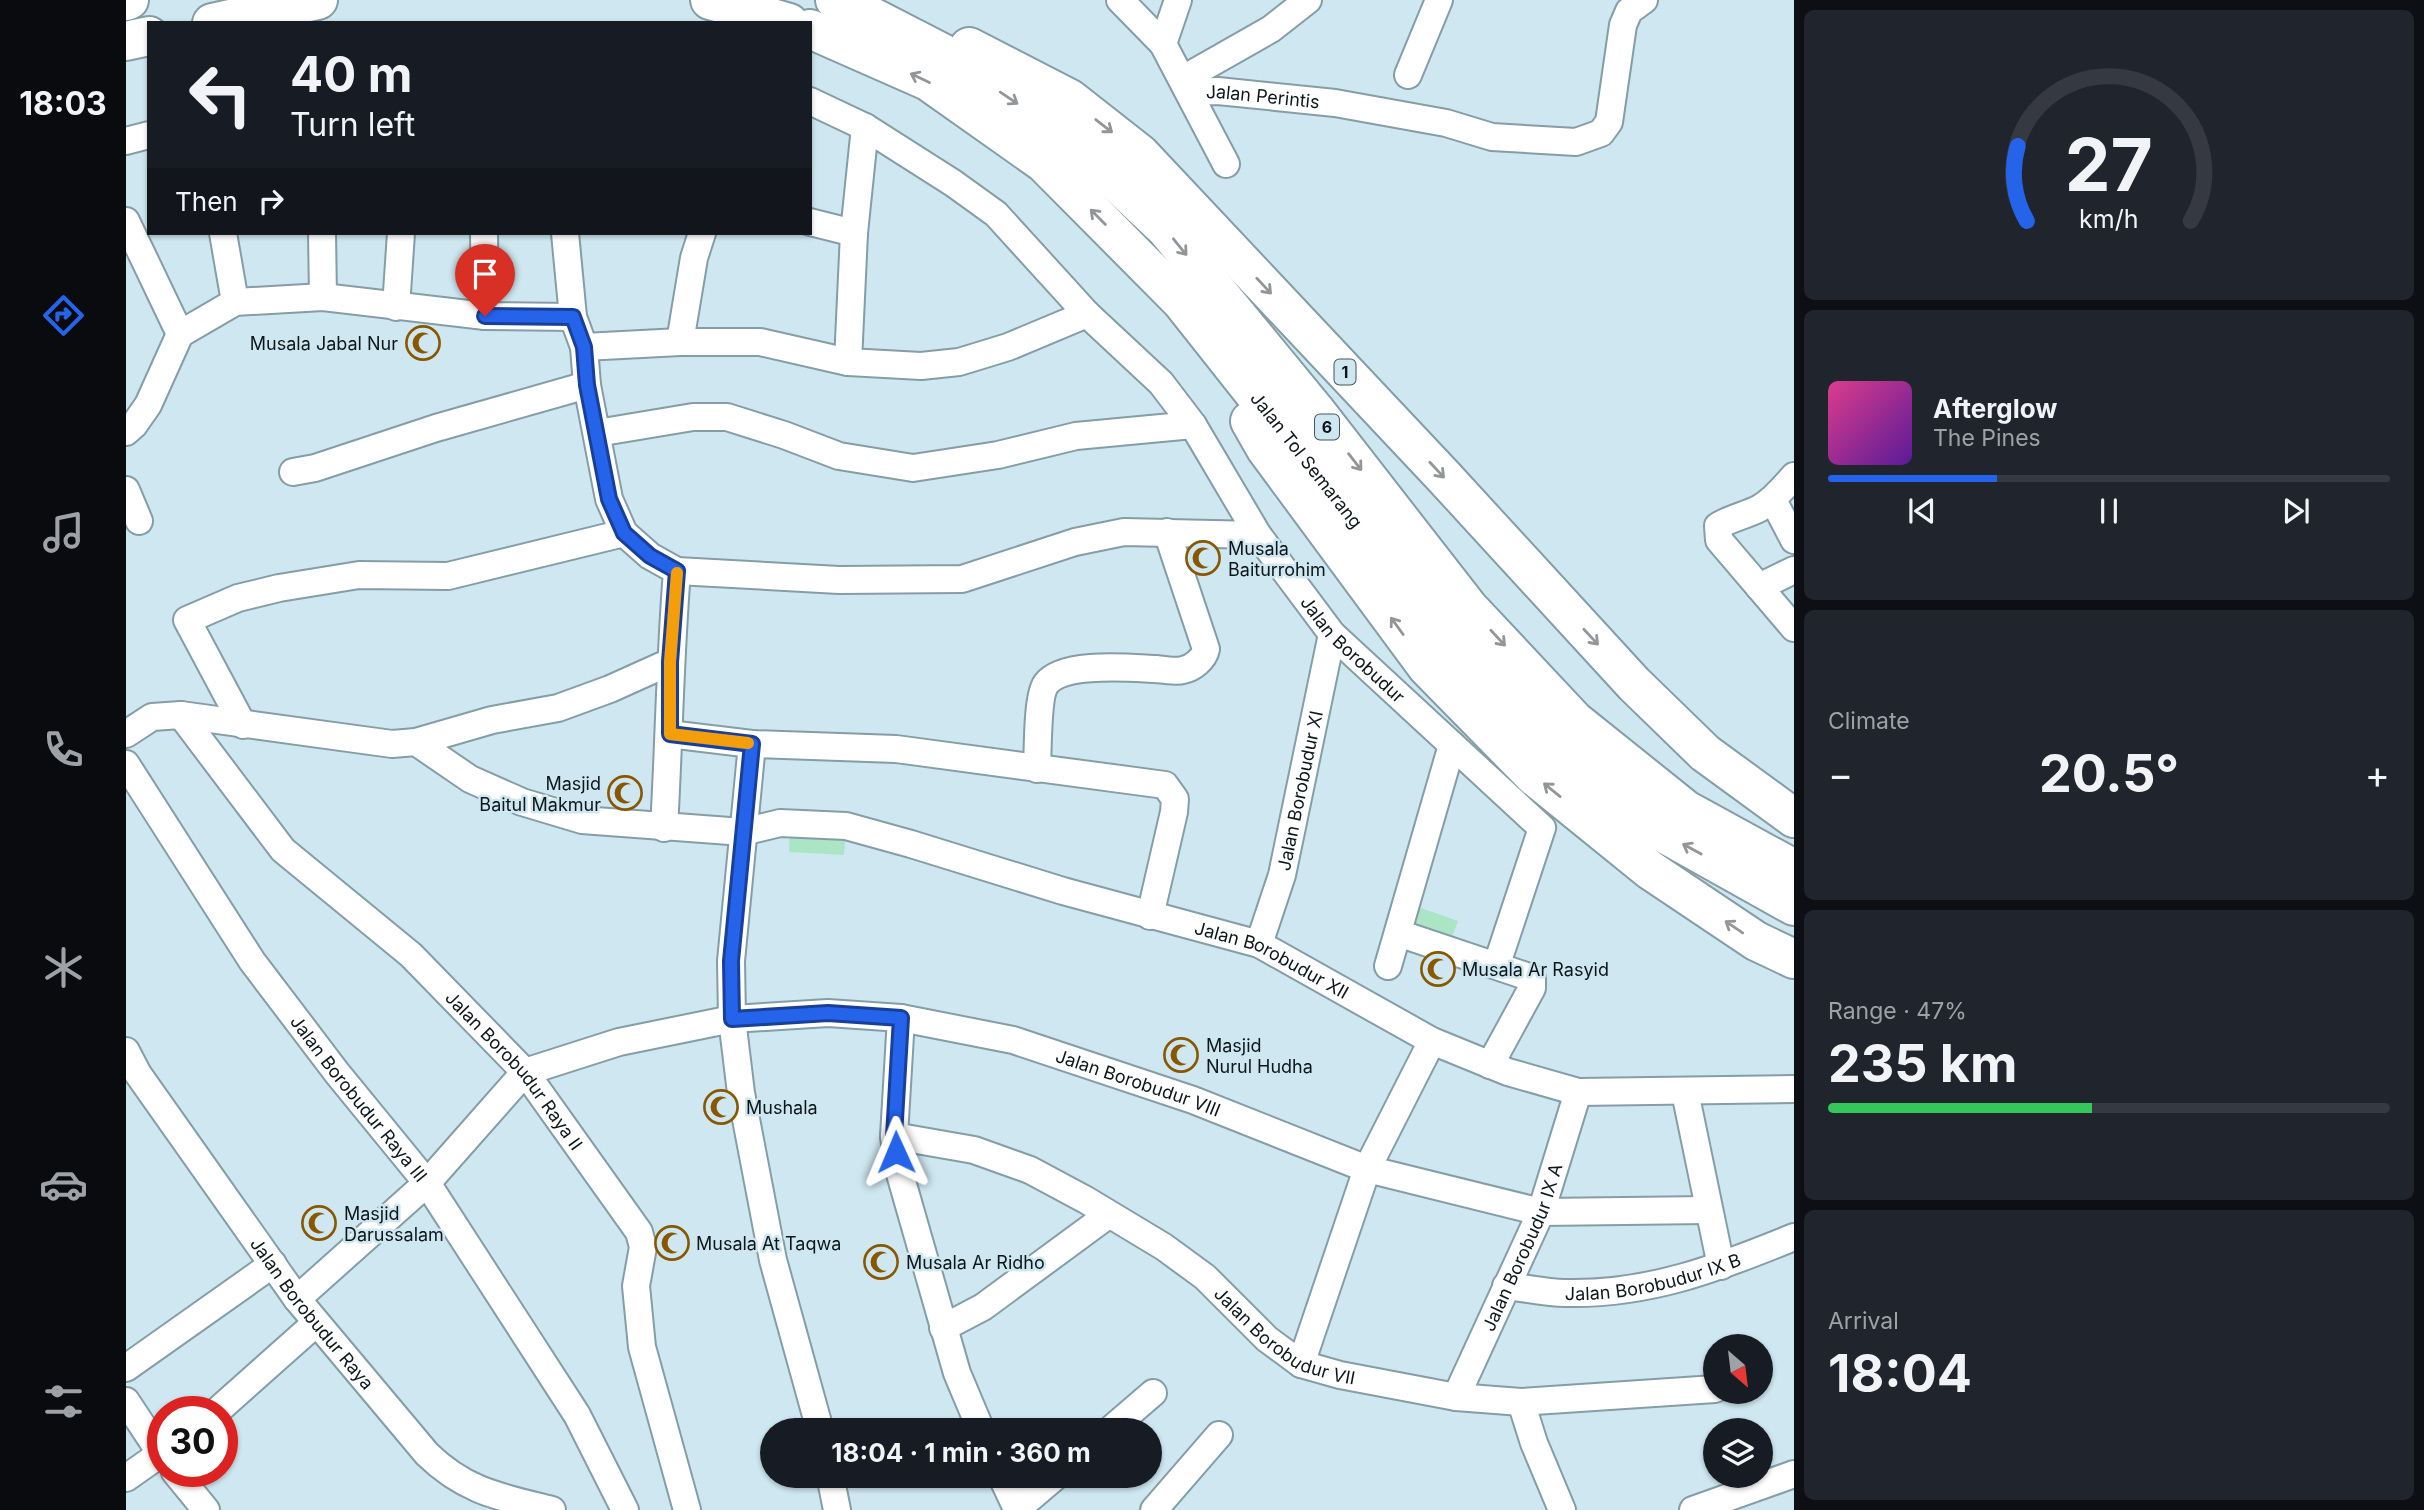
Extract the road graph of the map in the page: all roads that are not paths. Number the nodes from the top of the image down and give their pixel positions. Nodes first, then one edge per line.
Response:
1 (318, 0) edge
2 (710, 0) edge
3 (1120, 0) edge
4 (1178, 0) edge
5 (1308, 0) edge
6 (1439, 0) edge
7 (1644, 0) edge
8 (840, 1) edge
9 (221, 21) edge
10 (782, 21) edge
11 (812, 30) edge
12 (147, 36) edge
13 (126, 41) edge
14 (1163, 44) junction
15 (1408, 75) dead end
16 (1186, 85) junction
17 (812, 102) edge
18 (865, 127) junction
19 (147, 136) edge
20 (126, 141) edge
21 (1226, 164) dead end
22 (126, 221) edge
23 (812, 222) edge
24 (854, 233) junction
25 (223, 235) edge
26 (322, 235) edge
27 (401, 235) edge
28 (484, 235) edge
29 (565, 235) edge
30 (701, 235) edge
31 (323, 297) junction
32 (1181, 301) junction
33 (235, 302) junction
34 (396, 307) junction
35 (1087, 314) junction
36 (485, 316) junction
37 (573, 317) junction
38 (180, 334) junction
39 (680, 342) junction
40 (584, 347) junction
41 (848, 362) junction
42 (587, 385) junction
43 (1193, 425) junction
44 (126, 432) edge
45 (597, 433) junction
46 (293, 472) dead end
47 (1794, 476) edge
48 (126, 490) edge
49 (1773, 500) junction
50 (139, 522) dead end
51 (1167, 532) junction
52 (624, 533) junction
53 (1258, 535) junction
54 (1794, 540) edge
55 (1794, 570) edge
56 (677, 571) junction
57 (1759, 587) junction
58 (1794, 628) edge
59 (1332, 634) junction
60 (670, 662) junction
61 (181, 715) junction
62 (243, 725) junction
63 (126, 734) edge
64 (670, 734) junction
65 (415, 743) junction
66 (752, 744) junction
67 (1452, 745) junction
68 (126, 764) edge
69 (1037, 769) junction
70 (1794, 818) edge
71 (664, 828) junction
72 (743, 832) junction
73 (1794, 869) edge
74 (1794, 906) edge
75 (1150, 916) junction
76 (1398, 933) junction
77 (1259, 944) junction
78 (1794, 960) edge
79 (1497, 964) junction
80 (1388, 966) dead end
81 (901, 1018) junction
82 (732, 1019) junction
83 (1432, 1041) junction
84 (126, 1051) edge
85 (1490, 1065) junction
86 (525, 1072) junction
87 (1794, 1089) edge
88 (1578, 1092) junction
89 (1685, 1092) junction
90 (894, 1136) junction
91 (1367, 1169) junction
92 (426, 1183) junction
93 (1708, 1210) junction
94 (1541, 1212) junction
95 (1108, 1214) junction
96 (1794, 1237) edge
97 (273, 1264) junction
98 (1721, 1266) junction
99 (1506, 1286) junction
100 (297, 1299) junction
101 (316, 1324) junction
102 (943, 1328) junction
103 (1301, 1364) junction
104 (126, 1368) edge
105 (1703, 1390) edge
106 (1153, 1393) dead end
107 (234, 1396) edge
108 (1455, 1397) junction
109 (126, 1401) edge
110 (1521, 1402) junction
111 (817, 1418) edge
112 (976, 1418) edge
113 (1124, 1418) edge
114 (147, 1432) edge
115 (1219, 1435) dead end
116 (147, 1467) edge
117 (1794, 1474) edge
118 (126, 1478) edge
119 (188, 1487) edge
120 (833, 1488) edge
121 (1007, 1488) edge
122 (1043, 1488) edge
123 (206, 1510) edge
124 (552, 1510) edge
125 (625, 1510) edge
126 (687, 1510) edge
127 (837, 1510) edge
128 (1018, 1510) edge
129 (1154, 1510) edge
130 (1562, 1510) edge
131 (1693, 1510) edge

1 - 9 highway
2 - 10 highway
3 - 14 street
4 - 14 street
5 - 16 street
6 - 15 street
7 - 16 street, Jalan Perintis
8 -> 70 highway, 1
8 -> 73 highway, Jalan Tol Semarang / 6
32 -> 11 highway, Jalan Tol Semarang / 6
12 - 13 highway
14 - 16 street
16 - 21 street
17 - 18 street, Jalan Borobudur
18 - 24 street
18 - 35 street, Jalan Borobudur
19 - 20 street
22 - 38 street
23 - 24 street
24 - 41 street
25 - 33 street
26 - 31 street
27 - 34 street
28 - 36 street
29 - 37 street
30 - 39 street
31 - 33 street
31 - 34 street
74 -> 32 highway, Jalan Tol Semarang / 6
78 -> 32 highway
33 - 38 street
34 - 36 street
35 - 41 street
35 - 43 street, Jalan Borobudur
36 - 37 street
37 - 40 street
38 - 44 street
39 - 40 street
39 - 41 street
40 - 42 street
42 - 45 street
42 - 46 street
43 - 45 street
43 - 53 street, Jalan Borobudur
45 - 52 street
47 - 49 street
48 - 50 street
49 - 54 street
49 - 57 street
51 - 53 street
51 - 56 street
51 - 69 street
52 - 56 street
52 - 62 street
53 - 59 street, Jalan Borobudur
55 - 57 street
56 - 60 street
57 - 58 street
59 - 67 street, Jalan Borobudur
59 - 77 street, Jalan Borobudur XI
60 - 64 street
60 - 65 street
61 - 62 street
61 - 63 street
61 - 86 street, Jalan Borobudur Raya II
62 - 65 street
64 - 66 street
64 - 71 street
65 - 71 street, Jalan Borobudur XII
66 - 69 street
66 - 72 street
67 - 76 street
67 - 79 street, Jalan Borobudur
68 - 92 street, Jalan Borobudur Raya III
69 - 75 street
71 - 72 street, Jalan Borobudur XII
72 - 75 street, Jalan Borobudur XII
72 - 82 street
75 - 77 street, Jalan Borobudur XII
76 - 79 street
76 - 80 street
77 - 83 street, Jalan Borobudur XII
79 - 85 street
81 - 82 street, Jalan Borobudur VIII
81 - 90 street
81 - 91 street, Jalan Borobudur VIII
82 - 86 street, Jalan Borobudur VIII
82 - 111 street
83 - 85 street, Jalan Borobudur XII
83 - 91 street
84 - 97 street, Jalan Borobudur Raya
85 - 88 street, Jalan Borobudur XII
86 - 92 street
86 - 126 street, Jalan Borobudur Raya II
87 - 89 street, Jalan Borobudur XII
88 - 89 street, Jalan Borobudur XII
88 - 94 street, Jalan Borobudur IX A
89 - 93 street
90 - 95 street, Jalan Borobudur VII
90 - 102 street
91 - 94 street, Jalan Borobudur VIII
91 - 103 street
92 - 100 street
92 - 125 street, Jalan Borobudur Raya III
93 - 94 street, Jalan Borobudur VIII
93 - 98 street
94 - 99 street, Jalan Borobudur IX A
95 - 102 street
95 - 103 street, Jalan Borobudur VII
96 - 98 street, Jalan Borobudur IX B
97 - 100 street, Jalan Borobudur Raya
97 - 104 street
98 - 99 street, Jalan Borobudur IX B
99 - 108 street, Jalan Borobudur IX A
100 - 101 street, Jalan Borobudur Raya
101 - 107 street
101 - 124 street, Jalan Borobudur Raya
102 - 112 street
103 - 108 street, Jalan Borobudur VII
105 - 110 street, Jalan Borobudur VII
106 - 113 street
108 - 110 street, Jalan Borobudur VII
109 - 114 street
110 - 130 street
115 - 129 street
116 - 118 street
117 - 131 street
119 - 123 street
120 - 127 street
121 - 128 street
122 - 128 street

